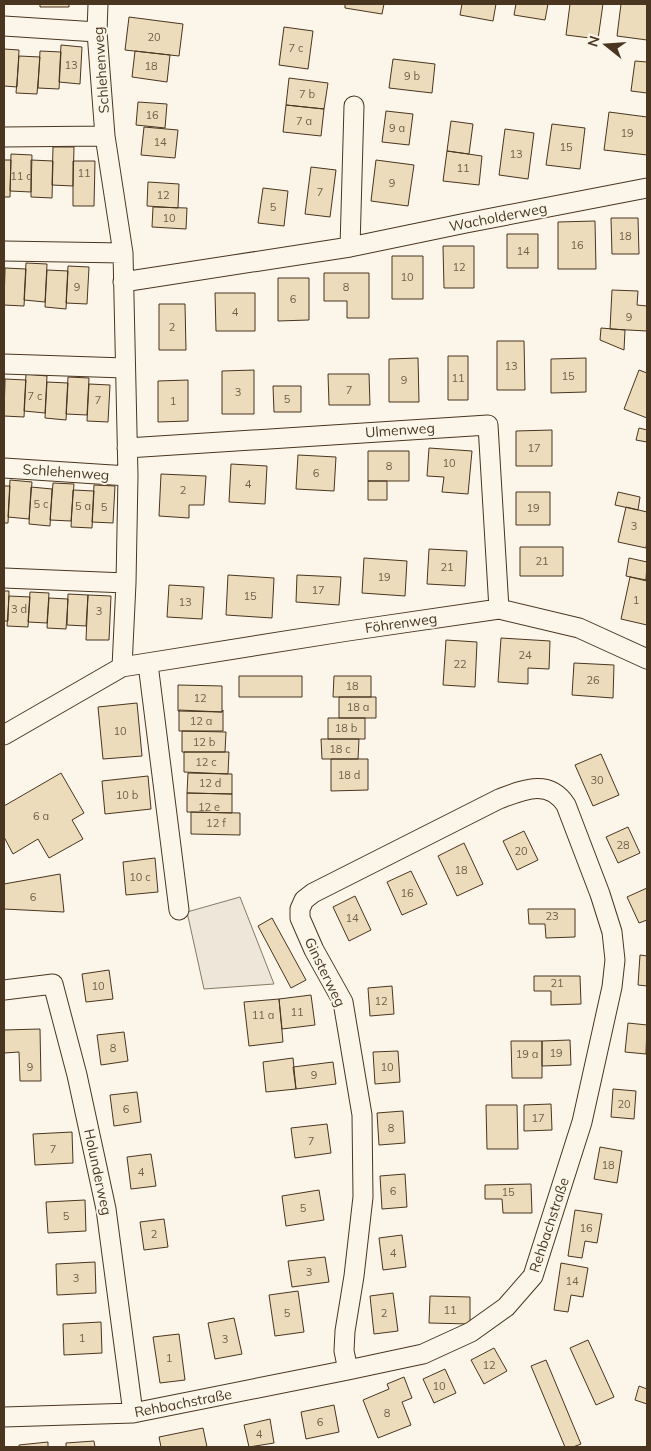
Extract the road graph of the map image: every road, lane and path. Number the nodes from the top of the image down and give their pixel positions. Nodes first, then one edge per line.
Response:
1 (98, 4) edge
2 (4, 26) edge
3 (97, 32) junction
4 (354, 106) dead end
5 (105, 136) junction
6 (4, 137) edge
7 (647, 188) edge
8 (350, 247) junction
9 (4, 251) edge
10 (123, 253) junction
11 (123, 282) junction
12 (4, 364) edge
13 (125, 368) junction
14 (127, 448) junction
15 (4, 468) edge
16 (128, 476) junction
17 (4, 578) edge
18 (126, 583) junction
19 (498, 609) junction
20 (647, 659) edge
21 (148, 664) junction
22 (122, 667) junction
23 (4, 736) edge
24 (544, 789) joint
25 (179, 910) dead end
26 (4, 990) edge
27 (348, 1370) junction
28 (133, 1413) junction
29 (4, 1417) edge

1 - 3 street, Schlehenweg
2 - 3 street
3 - 5 street, Schlehenweg
4 - 8 street
5 - 6 street
5 - 10 street, Schlehenweg
7 - 8 street, Wacholderweg
8 - 11 street, Wacholderweg
9 - 10 street
10 - 11 street, Schlehenweg
11 - 13 street, Schlehenweg
12 - 13 street
13 - 14 street, Schlehenweg
14 - 16 street, Schlehenweg
14 - 19 street, Ulmenweg
15 - 16 street, Schlehenweg
16 - 18 street, Schlehenweg
17 - 18 street
18 - 22 street, Schlehenweg
19 - 20 street, Föhrenweg
19 - 21 street, Föhrenweg
21 - 22 street, Föhrenweg
21 - 25 street
22 - 23 street, Föhrenweg
24 - 27 street, Rehbachstraße
24 - 27 street, Ginsterweg
26 - 28 street, Holunderweg
27 - 28 street, Rehbachstraße
28 - 29 street, Rehbachstraße

